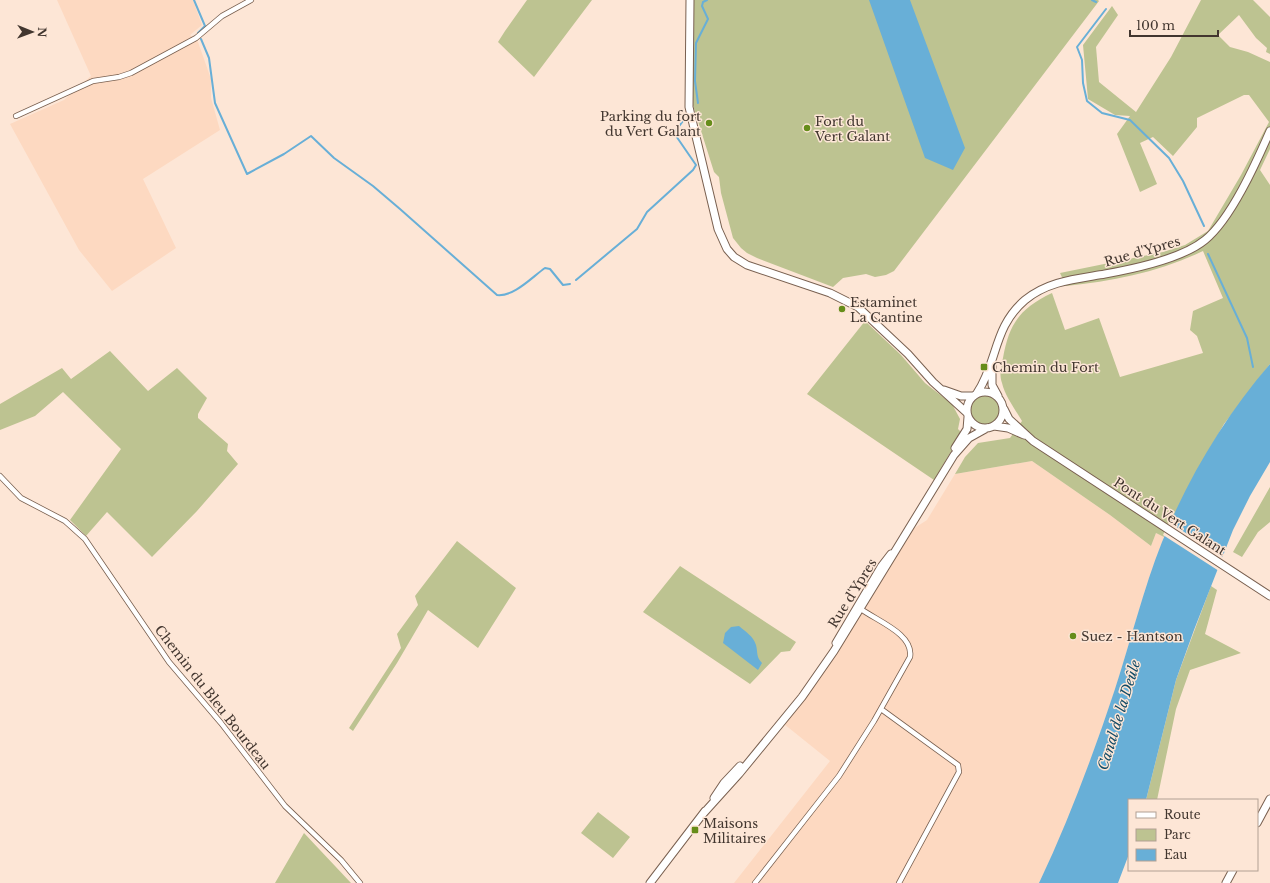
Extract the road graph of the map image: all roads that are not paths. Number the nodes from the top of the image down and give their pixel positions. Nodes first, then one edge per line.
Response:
1 (251, 0) edge
2 (690, 0) edge
3 (16, 116) dead end
4 (1270, 131) edge
5 (993, 355) junction
6 (937, 386) junction
7 (975, 394) junction
8 (998, 396) junction
9 (1004, 409) junction
10 (968, 415) junction
11 (990, 427) junction
12 (1033, 440) junction
13 (945, 470) junction
14 (0, 476) edge
15 (903, 540) junction
16 (1270, 596) edge
17 (861, 609) junction
18 (827, 661) junction
19 (881, 709) junction
20 (1270, 799) edge
21 (1258, 822) edge
22 (1232, 871) edge
23 (360, 883) edge
24 (650, 883) edge
25 (755, 883) edge
26 (899, 883) edge
27 (1226, 883) edge

1 - 3 street
2 - 6 main road
4 - 5 main road, Rue d'Ypres
5 - 7 main road, Rue d'Ypres
5 - 8 main road, Rue d'Ypres
6 - 7 main road
6 - 10 main road
7 - 8 main road
7 - 10 main road
8 - 9 main road
9 - 11 main road
9 - 12 main road
10 - 11 main road
10 - 13 main road, Rue d'Ypres
11 - 12 main road
11 - 13 main road, Rue d'Ypres
12 - 16 main road, Pont du Vert Galant
13 - 15 main road, Rue d'Ypres
14 - 23 street, Chemin du Bleu Bourdeau
15 - 17 main road, Rue d'Ypres
15 - 18 main road, Rue d'Ypres
17 - 18 main road, Rue d'Ypres
17 - 19 street
18 - 24 main road, Rue d'Ypres
19 - 25 street
19 - 26 street
20 - 21 main road
22 - 27 main road

